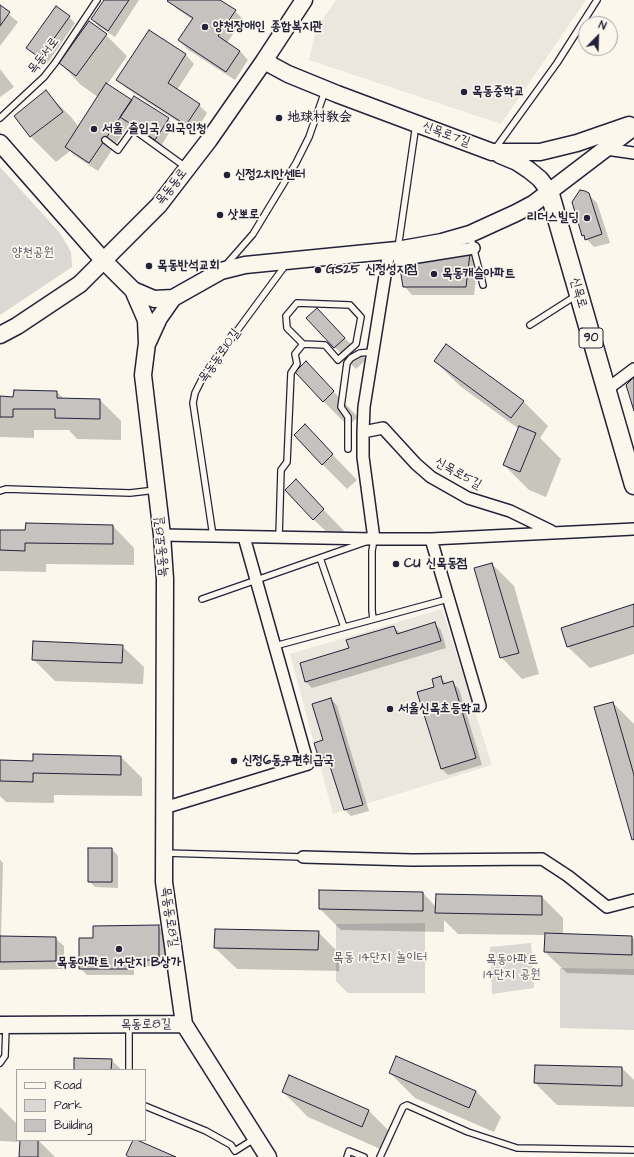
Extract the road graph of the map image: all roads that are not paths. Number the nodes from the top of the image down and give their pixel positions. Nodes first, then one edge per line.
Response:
1 (97, 0) edge
2 (304, 0) edge
3 (597, 0) edge
4 (264, 62) junction
5 (325, 90) junction
6 (0, 118) edge
7 (634, 123) edge
8 (416, 124) junction
9 (634, 127) edge
10 (105, 140) dead end
11 (0, 143) edge
12 (606, 149) junction
13 (492, 152) junction
14 (634, 153) edge
15 (187, 168) junction
16 (549, 191) junction
17 (472, 241) junction
18 (393, 251) junction
19 (103, 260) junction
20 (289, 261) junction
21 (221, 271) junction
22 (483, 285) dead end
23 (133, 290) junction
24 (579, 294) junction
25 (173, 298) junction
26 (530, 325) dead end
27 (0, 335) edge
28 (147, 343) junction
29 (303, 344) junction
30 (373, 352) junction
31 (634, 369) edge
32 (606, 390) junction
33 (363, 432) junction
34 (348, 449) dead end
35 (634, 485) edge
36 (156, 490) junction
37 (0, 491) edge
38 (634, 528) edge
39 (553, 532) junction
40 (162, 535) junction
41 (213, 536) junction
42 (244, 537) junction
43 (279, 537) junction
44 (374, 539) junction
45 (430, 539) junction
46 (320, 558) junction
47 (257, 580) junction
48 (202, 599) dead end
49 (448, 599) junction
50 (373, 619) junction
51 (344, 627) junction
52 (275, 646) junction
53 (480, 706) dead end
54 (164, 808) junction
55 (164, 852) junction
56 (303, 857) joint
57 (634, 900) edge
58 (184, 1024) junction
59 (3, 1025) edge
60 (129, 1025) junction
61 (0, 1063) edge
62 (129, 1069) edge
63 (146, 1106) edge
64 (256, 1137) junction
65 (634, 1150) edge
66 (236, 1154) edge
67 (268, 1157) edge
68 (347, 1157) edge
69 (364, 1157) edge
70 (380, 1157) edge

1 - 6 lane, 목동서로
2 - 4 street, 목동동로
3 - 13 lane
4 - 5 street, 신목로7길
4 - 15 street, 목동동로
5 - 8 street, 신목로7길
5 - 21 lane
7 - 13 street, 신목로7길
8 - 13 street, 신목로7길
8 - 18 lane
9 - 12 street
10 - 15 lane
11 - 19 street
12 - 14 street
12 - 16 street
13 - 16 street
15 - 19 street, 목동동로
16 - 17 street
16 - 24 main road, 신목로 / 90
17 - 18 street
17 - 18 street
17 - 22 lane
18 - 20 street
18 - 30 street
19 - 23 street
19 - 27 street, 목동동로
20 - 21 street
20 - 41 lane, 목동동로10길
21 - 25 street
23 - 25 street
23 - 28 street, 목동동로8길
24 - 26 lane
24 - 32 main road, 신목로 / 90
25 - 28 street
28 - 36 street, 목동동로8길
29 - 29 lane
29 - 43 lane
30 - 33 street
30 - 34 lane
31 - 32 street
32 - 35 main road, 신목로 / 90
33 - 39 street, 신목로5길
33 - 44 street
36 - 37 lane
36 - 40 street, 목동동로8길
38 - 39 street, 신목로5길
39 - 45 street, 신목로5길
40 - 41 street, 신목로5길
40 - 54 street, 목동동로8길
41 - 42 street, 신목로5길
42 - 43 street, 신목로5길
42 - 47 street
43 - 44 street, 신목로5길
44 - 45 street, 신목로5길
44 - 46 lane, 신목로5길
44 - 50 lane
45 - 49 street
46 - 47 lane, 신목로5길
46 - 51 lane
47 - 48 lane
47 - 52 street
49 - 50 lane
49 - 53 street
50 - 51 lane
51 - 52 lane
52 - 54 street
54 - 55 street, 목동동로8길
55 - 56 lane
55 - 58 street, 목동동로8길
56 - 57 street
58 - 60 street, 목동로8길
58 - 64 street, 목동로8길
59 - 60 street, 목동로8길
59 - 61 lane
60 - 62 lane
63 - 66 lane
64 - 66 lane
64 - 67 street, 목동로8길
65 - 70 lane
68 - 69 lane

